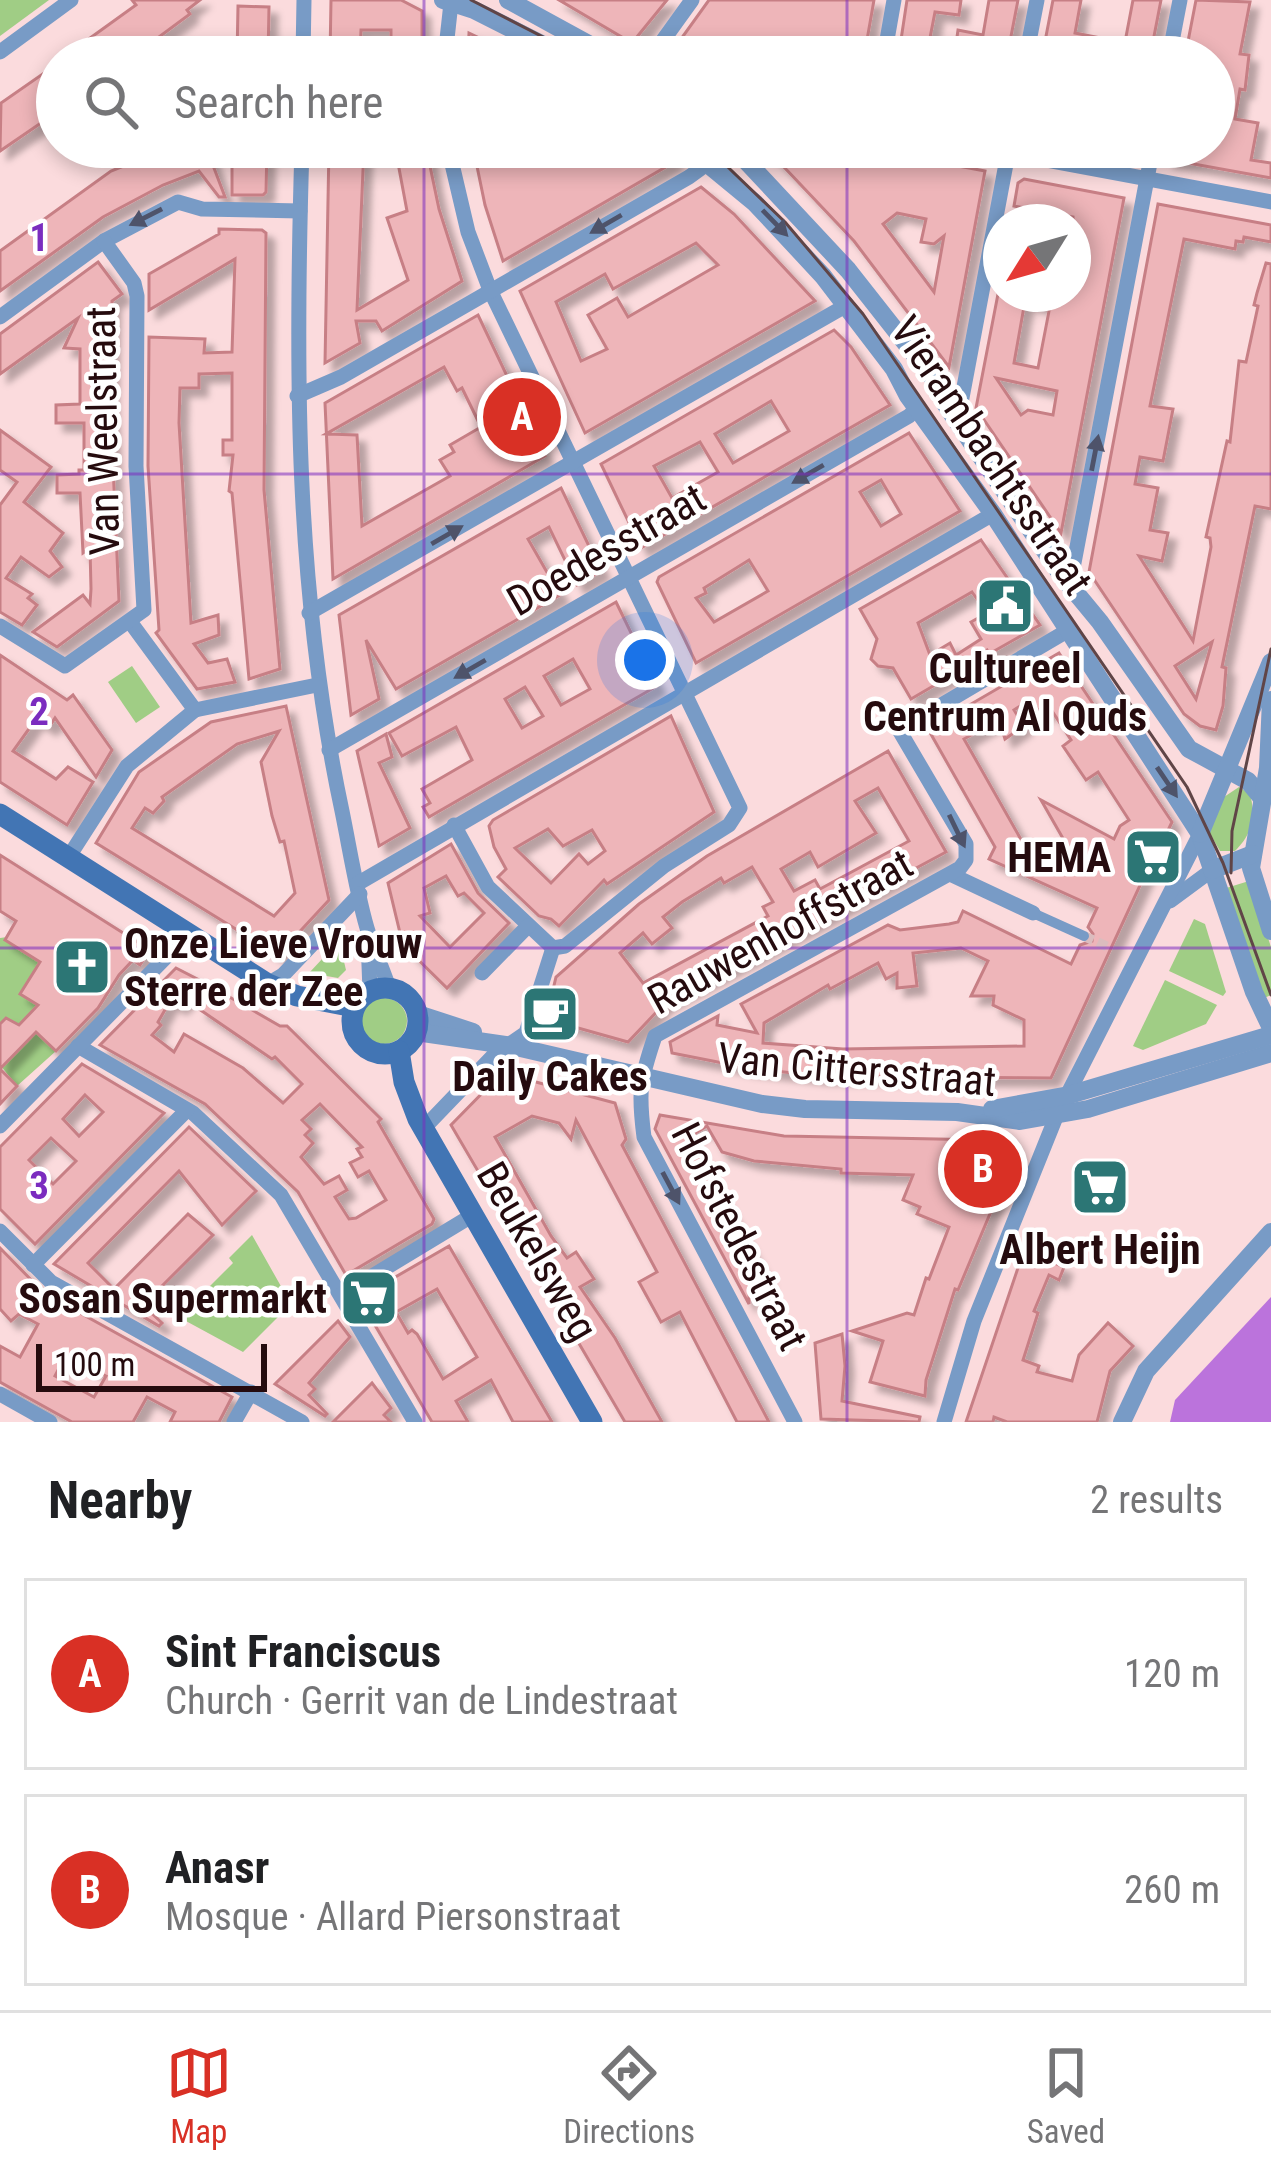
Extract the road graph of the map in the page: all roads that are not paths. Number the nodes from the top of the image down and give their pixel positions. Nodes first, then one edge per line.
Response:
1 (71, 0) edge
2 (304, 0) edge
3 (508, 0) edge
4 (692, 0) edge
5 (894, 0) edge
6 (1037, 0) edge
7 (1180, 0) edge
8 (447, 1) edge
9 (303, 36) edge
10 (446, 36) edge
11 (525, 36) edge
12 (574, 36) edge
13 (666, 36) edge
14 (888, 36) edge
15 (1030, 36) edge
16 (1173, 36) edge
17 (0, 52) edge
18 (301, 168) edge
19 (453, 168) edge
20 (697, 168) edge
21 (723, 168) edge
22 (754, 168) edge
23 (1004, 168) edge
24 (1097, 168) edge
25 (1149, 168) edge
26 (1147, 178) junction
27 (1271, 202) edge
28 (300, 211) junction
29 (104, 241) junction
30 (490, 290) junction
31 (847, 305) junction
32 (0, 317) edge
33 (296, 396) junction
34 (956, 407) junction
35 (917, 408) junction
36 (574, 462) junction
37 (993, 514) junction
38 (1062, 576) junction
39 (630, 577) junction
40 (309, 613) junction
41 (131, 623) junction
42 (0, 626) edge
43 (1067, 631) junction
44 (1271, 662) edge
45 (317, 685) junction
46 (684, 691) junction
47 (1271, 700) edge
48 (195, 710) junction
49 (329, 750) junction
50 (1228, 770) junction
51 (1262, 799) junction
52 (0, 814) edge
53 (454, 825) junction
54 (1200, 834) junction
55 (1252, 854) junction
56 (68, 858) junction
57 (1212, 869) junction
58 (952, 875) junction
59 (359, 889) junction
60 (1163, 906) junction
61 (1034, 913) joint
62 (528, 926) junction
63 (1271, 931) edge
64 (184, 933) junction
65 (1084, 936) tunnel mouth
66 (553, 948) junction
67 (482, 974) dead end
68 (268, 984) junction
69 (366, 1002) junction
70 (417, 1023) junction
71 (1271, 1032) edge
72 (78, 1046) junction
73 (512, 1046) junction
74 (389, 1052) junction
75 (1271, 1053) edge
76 (640, 1078) junction
77 (1070, 1095) junction
78 (187, 1110) junction
79 (957, 1112) junction
80 (1056, 1117) junction
81 (421, 1124) junction
82 (0, 1126) edge
83 (473, 1215) junction
84 (0, 1231) edge
85 (1271, 1232) edge
86 (33, 1265) junction
87 (340, 1295) junction
88 (251, 1392) junction
89 (0, 1394) edge
90 (50, 1422) edge
91 (234, 1422) edge
92 (302, 1422) edge
93 (415, 1422) edge
94 (592, 1422) edge
95 (795, 1422) edge
96 (944, 1422) edge
97 (1122, 1422) edge

1 - 17 street
2 - 9 street
3 - 12 street
4 - 13 street
5 - 14 street
6 - 15 street
7 - 16 street
8 - 10 street
8 - 11 street
18 - 28 street
19 - 30 street
20 -> 30 street
21 -> 31 street, Vierambachtsstraat
22 - 34 street, Vierambachtsstraat
23 - 34 street
24 - 26 street
25 - 26 street
26 - 27 street
38 -> 26 street
28 -> 29 street
28 - 33 street
29 - 32 street
29 - 41 street, Van Weelstraat
30 - 33 street
30 - 36 street
31 - 35 street, Vierambachtsstraat
31 - 36 street
33 - 40 street
34 - 38 street, Vierambachtsstraat
35 - 37 street, Vierambachtsstraat
35 -> 39 street, Doedesstraat
36 - 39 street
40 -> 36 street
37 - 43 street, Vierambachtsstraat
37 - 46 street
38 - 50 street, Vierambachtsstraat
39 - 46 street
39 -> 49 street, Doedesstraat
40 - 45 street
41 - 42 street
41 - 48 street
43 -> 54 street, Vierambachtsstraat
43 -> 58 street, Rauwenhoffstraat
44 - 50 street
45 - 48 street
45 - 49 street
46 - 53 street
46 - 66 street
47 - 51 street
48 - 56 street
49 - 59 street
50 - 51 street, Vierambachtsstraat
50 - 54 street
51 - 55 street
52 - 56 main road
53 - 59 street
53 - 62 street
54 - 57 street, Vierambachtsstraat
54 - 60 street
55 - 57 street
55 - 63 street
56 - 64 main road
57 - 60 street
57 - 71 street, Vierambachtsstraat
58 - 61 street
58 - 76 street, Rauwenhoffstraat
59 - 68 street
59 - 69 street
60 - 77 street
61 - 65 street
62 - 66 street
62 - 67 street
64 - 68 main road
64 - 72 street
66 - 73 street
68 - 69 main road
69 - 70 main road
69 - 74 main road, Beukelsweg
70 - 73 street, Van Cittersstraat
70 - 74 main road
71 - 77 street
72 - 78 street
72 - 82 street
73 - 76 street, Van Cittersstraat
73 - 81 street
74 - 81 main road, Beukelsweg
75 - 80 street, Van Cittersstraat
76 - 79 street, Van Cittersstraat
76 -> 95 street, Hofstedestraat
77 - 79 street
77 - 80 street
78 - 86 street
78 - 87 street
79 - 80 street, Van Cittersstraat
80 - 96 street
81 - 83 main road, Beukelsweg
83 - 87 street
83 - 94 main road, Beukelsweg
84 - 86 street
85 - 97 street
86 - 88 street
87 - 93 street
88 - 91 street
88 - 92 street
89 - 90 street

